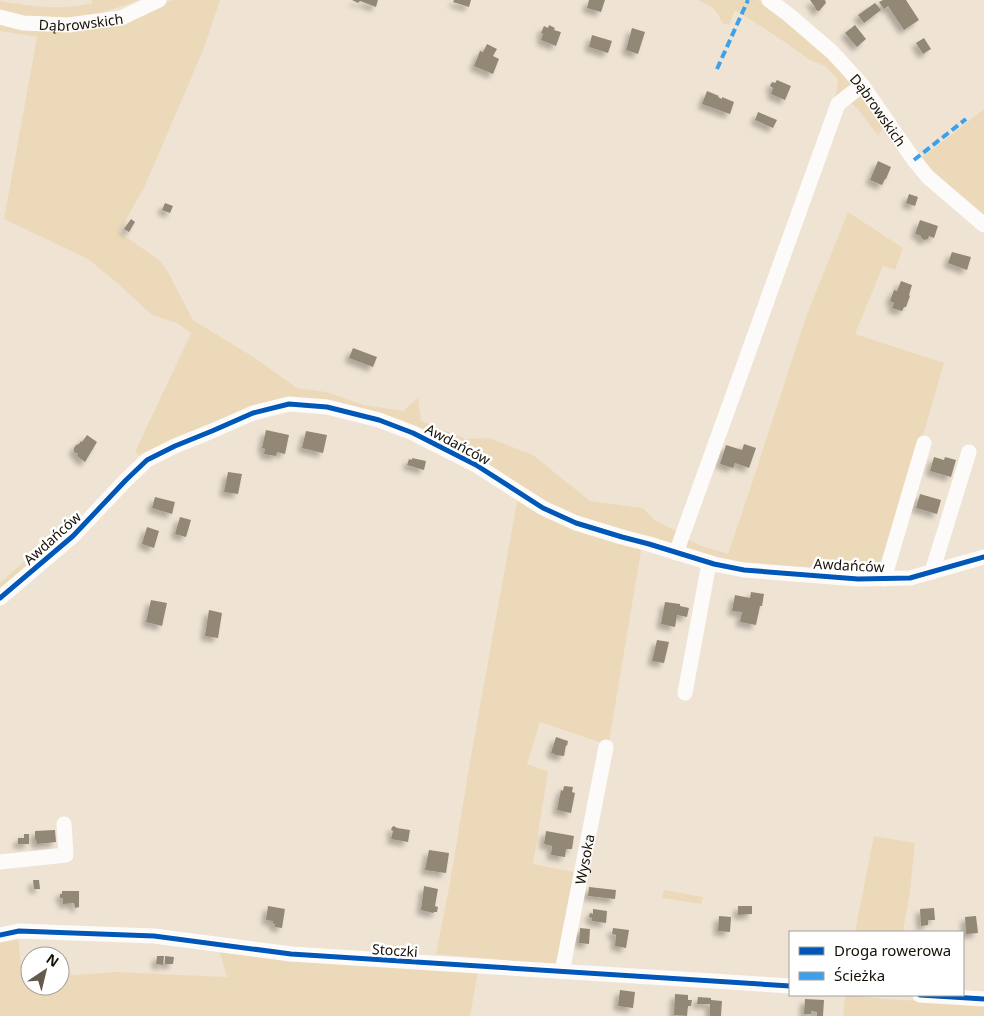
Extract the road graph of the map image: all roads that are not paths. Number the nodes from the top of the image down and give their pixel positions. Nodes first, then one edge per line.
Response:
1 (159, 0) edge
2 (769, 0) edge
3 (0, 17) edge
4 (862, 85) junction
5 (984, 225) edge
6 (924, 443) dead end
7 (969, 452) dead end
8 (676, 552) junction
9 (984, 557) edge
10 (709, 563) junction
11 (932, 572) junction
12 (884, 579) junction
13 (0, 598) edge
14 (685, 693) dead end
15 (606, 747) dead end
16 (64, 824) dead end
17 (0, 862) edge
18 (0, 936) edge
19 (562, 972) junction
20 (789, 986) edge
21 (936, 996) edge
22 (984, 999) edge

1 - 3 street, Dąbrowskich
2 - 4 street, Dąbrowskich
4 - 5 street, Dąbrowskich
4 - 8 street
6 - 12 street
7 - 11 street
8 - 10 street, Awdańców
8 - 13 street, Awdańców
9 - 11 street, Awdańców
10 - 12 street, Awdańców
10 - 14 street
11 - 12 street, Awdańców
15 - 19 street, Wysoka
16 - 17 street
18 - 19 street, Stoczki
19 - 20 street, Stoczki
21 - 22 street

